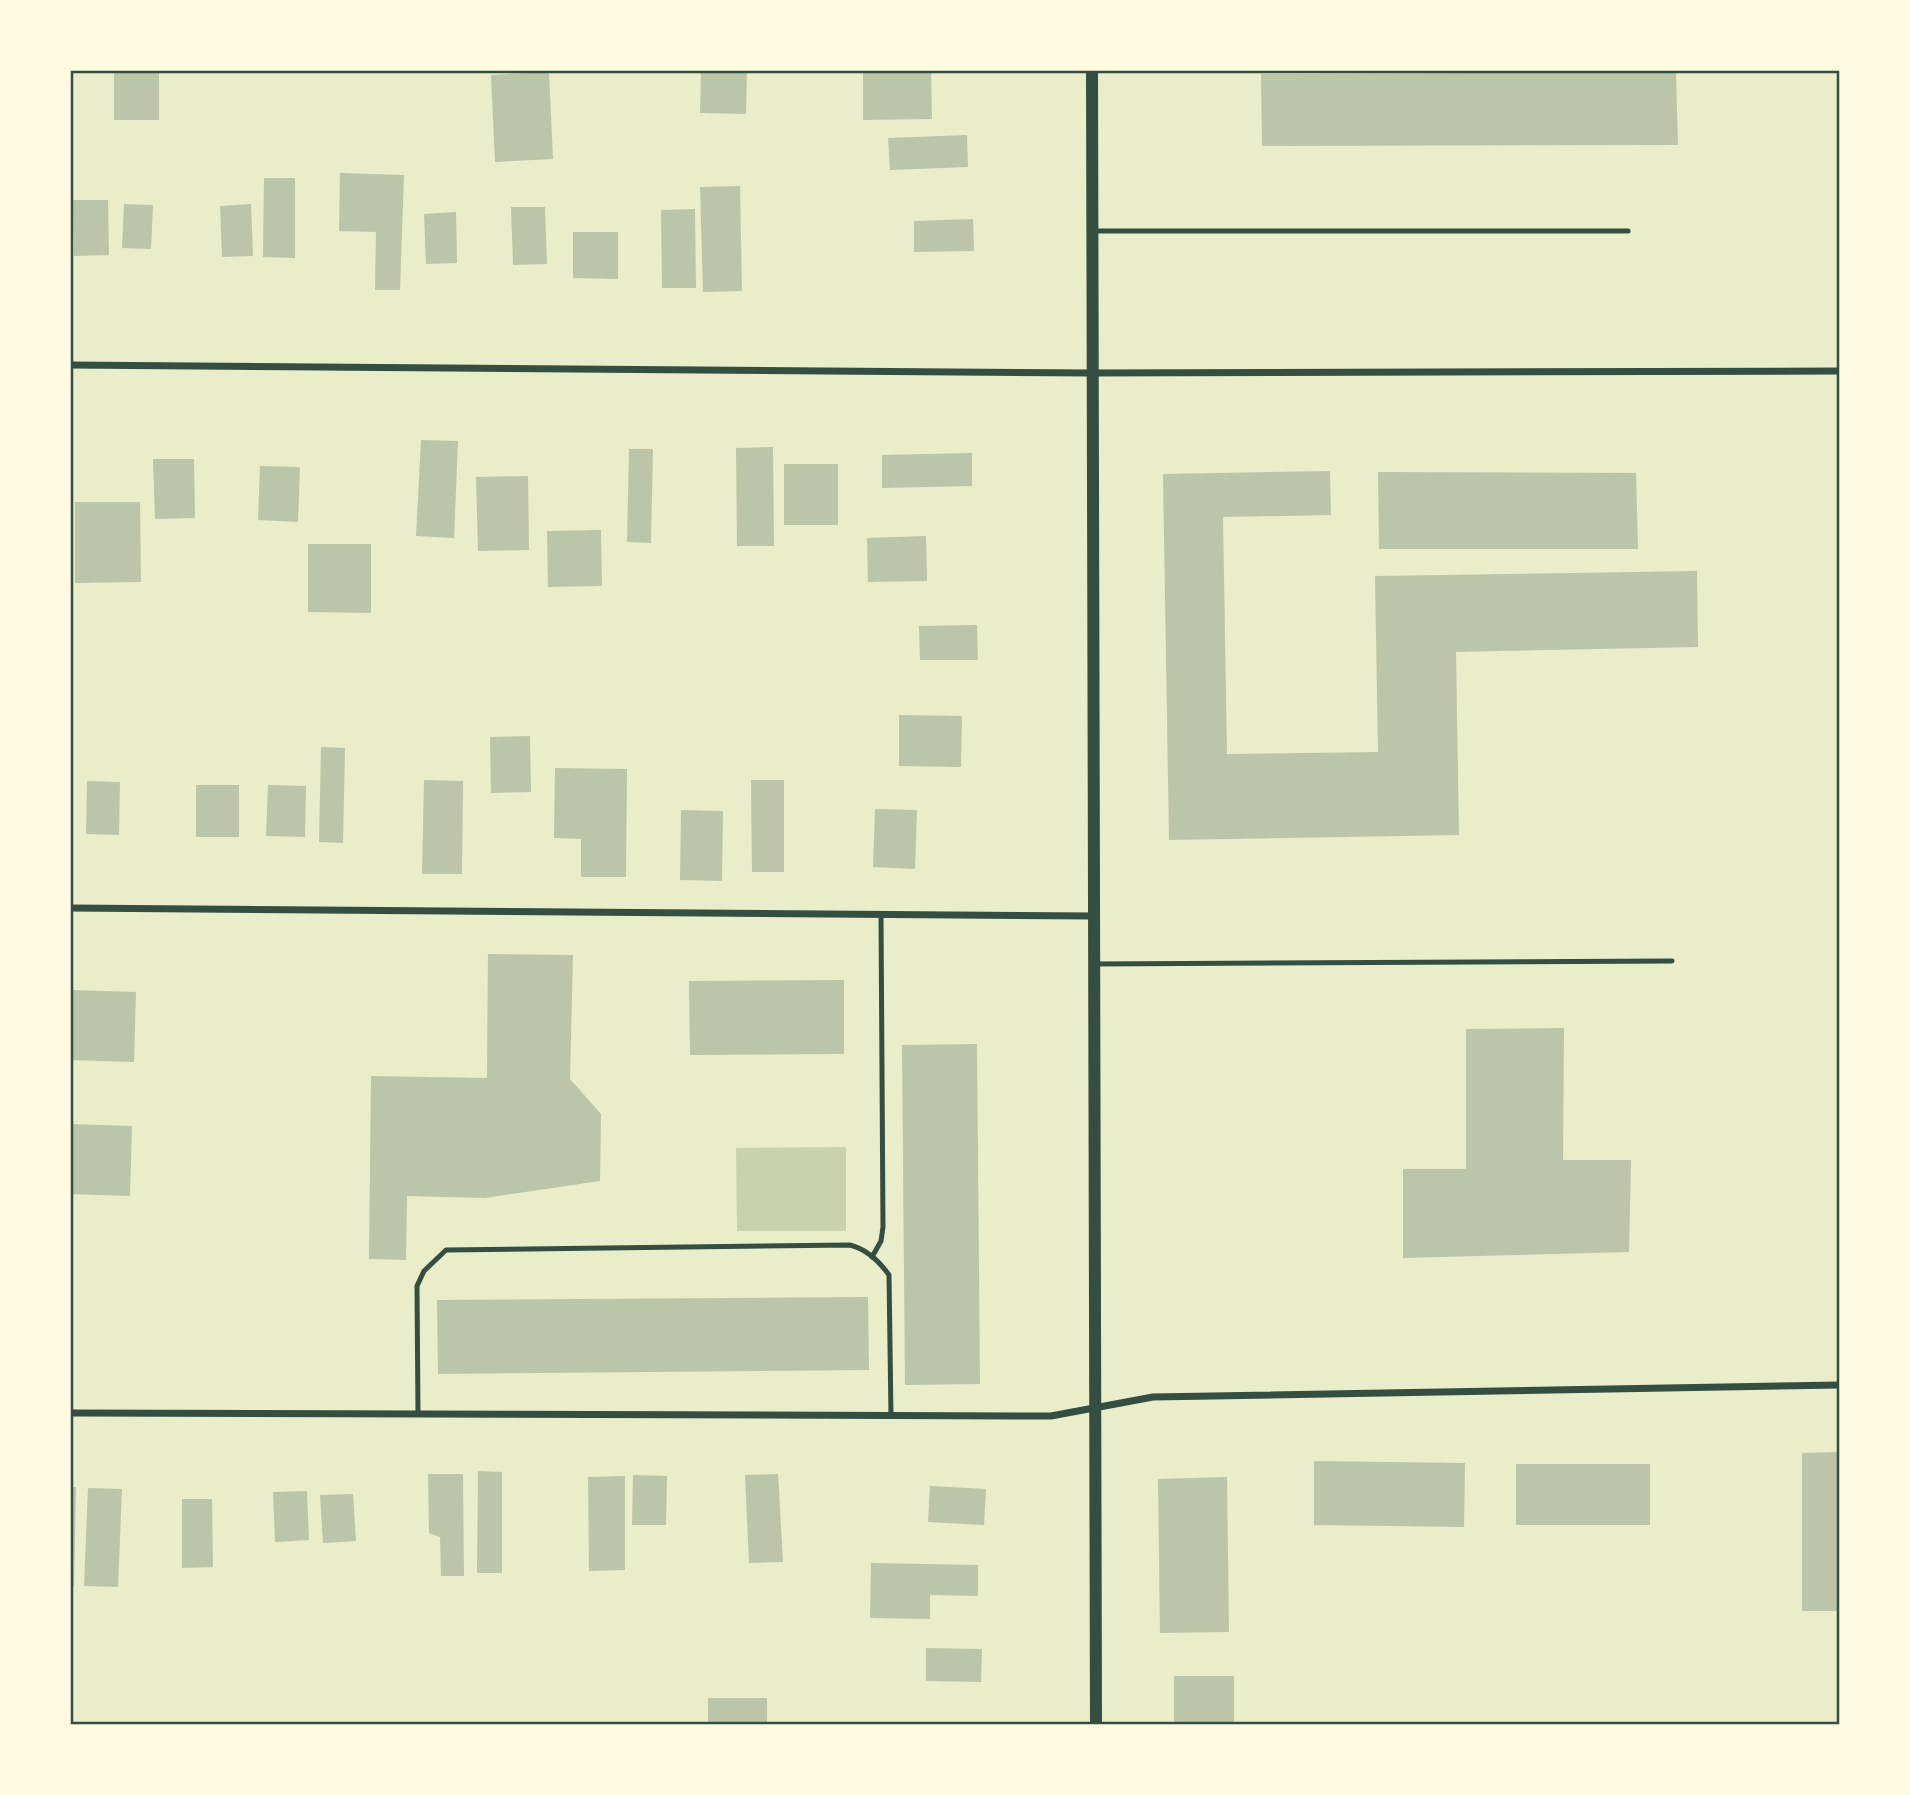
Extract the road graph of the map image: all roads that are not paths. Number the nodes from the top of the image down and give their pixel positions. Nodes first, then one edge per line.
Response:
1 (1091, 70) edge
2 (1091, 231) junction
3 (1628, 231) dead end
4 (70, 365) edge
5 (1840, 371) edge
6 (1091, 373) junction
7 (70, 908) edge
8 (881, 915) junction
9 (1094, 916) junction
10 (1672, 961) dead end
11 (1094, 964) junction
12 (872, 1257) junction
13 (1840, 1385) edge
14 (1094, 1408) junction
15 (70, 1413) edge
16 (418, 1414) junction
17 (891, 1416) junction
18 (1096, 1725) edge

1 - 2 street
2 - 3 lane
2 - 6 street
4 - 6 street
5 - 6 street
6 - 9 street
7 - 8 street
8 - 9 street
8 - 12 lane
9 - 11 street
10 - 11 lane
11 - 14 street
12 - 16 lane
12 - 17 lane
13 - 14 street
14 - 17 street
14 - 18 street
15 - 16 street
16 - 17 street

